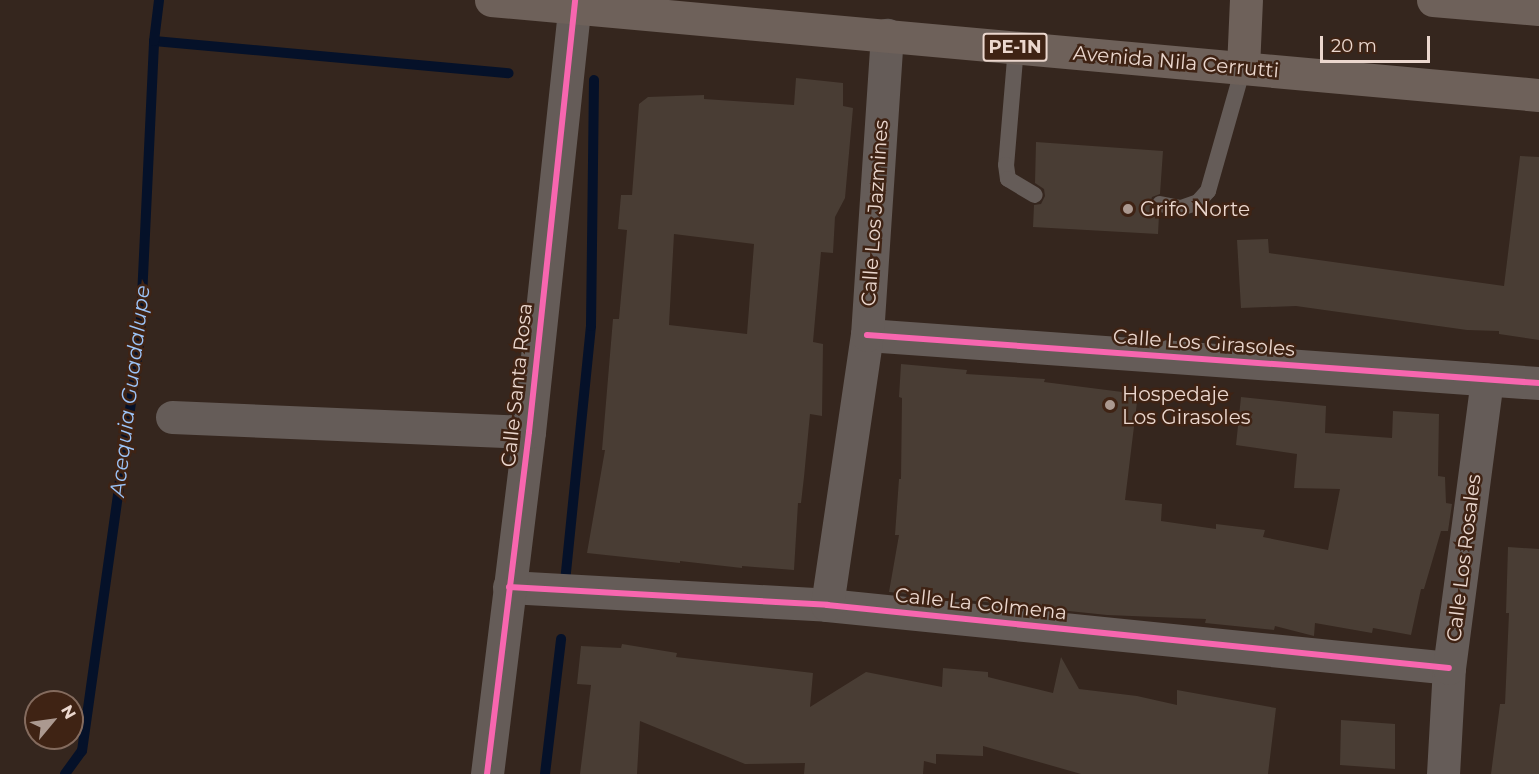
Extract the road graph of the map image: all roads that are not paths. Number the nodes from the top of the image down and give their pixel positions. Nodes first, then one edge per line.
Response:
1 (491, 0) edge
2 (1246, 0) edge
3 (1433, 0) edge
4 (574, 3) edge
5 (1539, 9) edge
6 (887, 35) junction
7 (1016, 47) junction
8 (1243, 68) junction
9 (1539, 95) edge
10 (1035, 195) dead end
11 (1160, 204) dead end
12 (867, 335) junction
13 (1487, 379) junction
14 (1539, 383) edge
15 (172, 417) dead end
16 (529, 432) junction
17 (509, 587) junction
18 (827, 605) junction
19 (1449, 668) junction
20 (487, 774) edge
21 (1443, 774) edge

1 - 4 highway, Avenida Nila Cerrutti / PE-1N
2 - 8 highway
3 - 5 highway
4 - 6 highway, Avenida Nila Cerrutti / PE-1N
4 - 16 street, Calle Santa Rosa
6 - 7 highway, Avenida Nila Cerrutti / PE-1N
6 - 12 street, Calle Los Jazmines
7 - 8 highway, Avenida Nila Cerrutti / PE-1N
7 - 10 lane
8 - 9 highway, Avenida Nila Cerrutti / PE-1N
8 - 11 lane
12 - 13 street, Calle Los Girasoles
12 - 18 street, Calle Los Jazmines
13 - 14 street, Calle Los Girasoles
13 - 19 street, Calle Los Rosales
15 - 16 street
16 - 17 street, Calle Santa Rosa
17 - 18 street, Calle La Colmena
17 - 20 street, Calle Santa Rosa
18 - 19 street, Calle La Colmena
19 - 21 street, Calle Los Rosales

